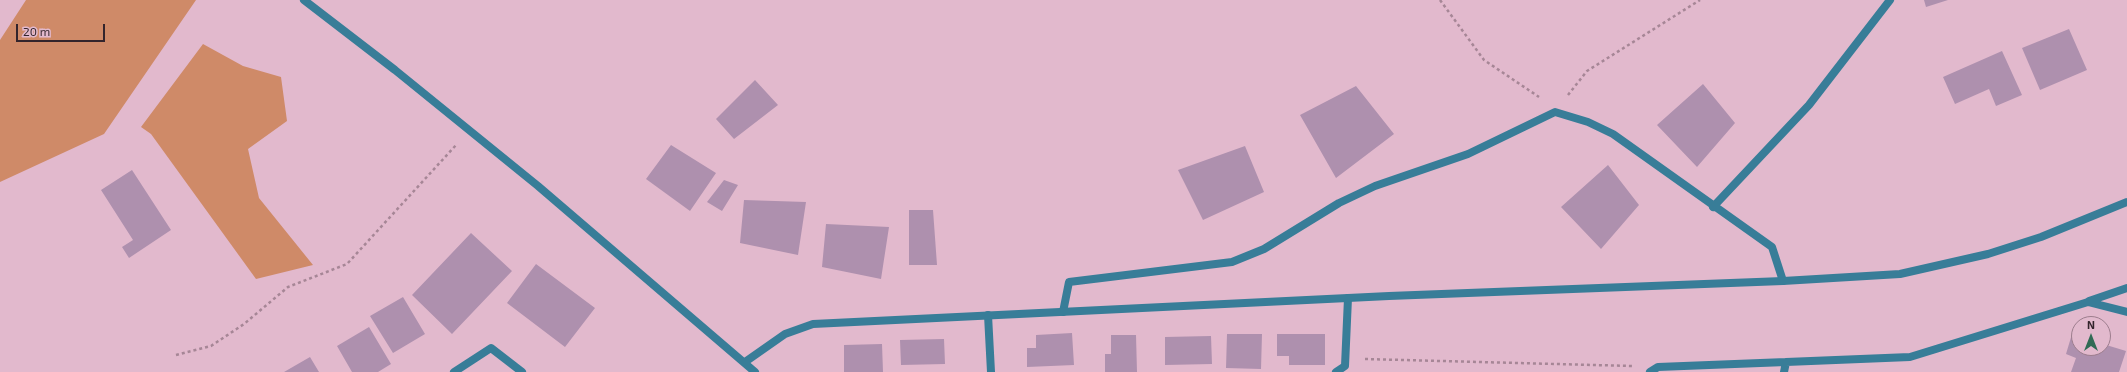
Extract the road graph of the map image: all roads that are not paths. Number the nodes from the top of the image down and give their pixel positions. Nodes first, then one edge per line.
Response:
1 (304, 0) edge
2 (1890, 0) edge
3 (2127, 202) edge
4 (1713, 207) junction
5 (1783, 281) junction
6 (2127, 288) edge
7 (1348, 298) junction
8 (2088, 302) junction
9 (1063, 312) junction
10 (2127, 312) edge
11 (988, 315) junction
12 (745, 362) junction
13 (1786, 362) junction
14 (454, 372) edge
15 (522, 372) edge
16 (755, 372) edge
17 (992, 372) edge
18 (1336, 372) edge
19 (1650, 372) edge
20 (1784, 372) edge

1 - 12 street
2 - 4 street
3 - 5 street
4 - 5 street
4 - 9 street
5 - 7 street
6 - 8 street
7 - 9 street
7 - 18 street
8 - 10 street
8 - 13 street
9 - 11 street
11 - 12 street
11 - 17 street
12 - 16 street
13 - 19 street
13 - 20 street
14 - 15 street

